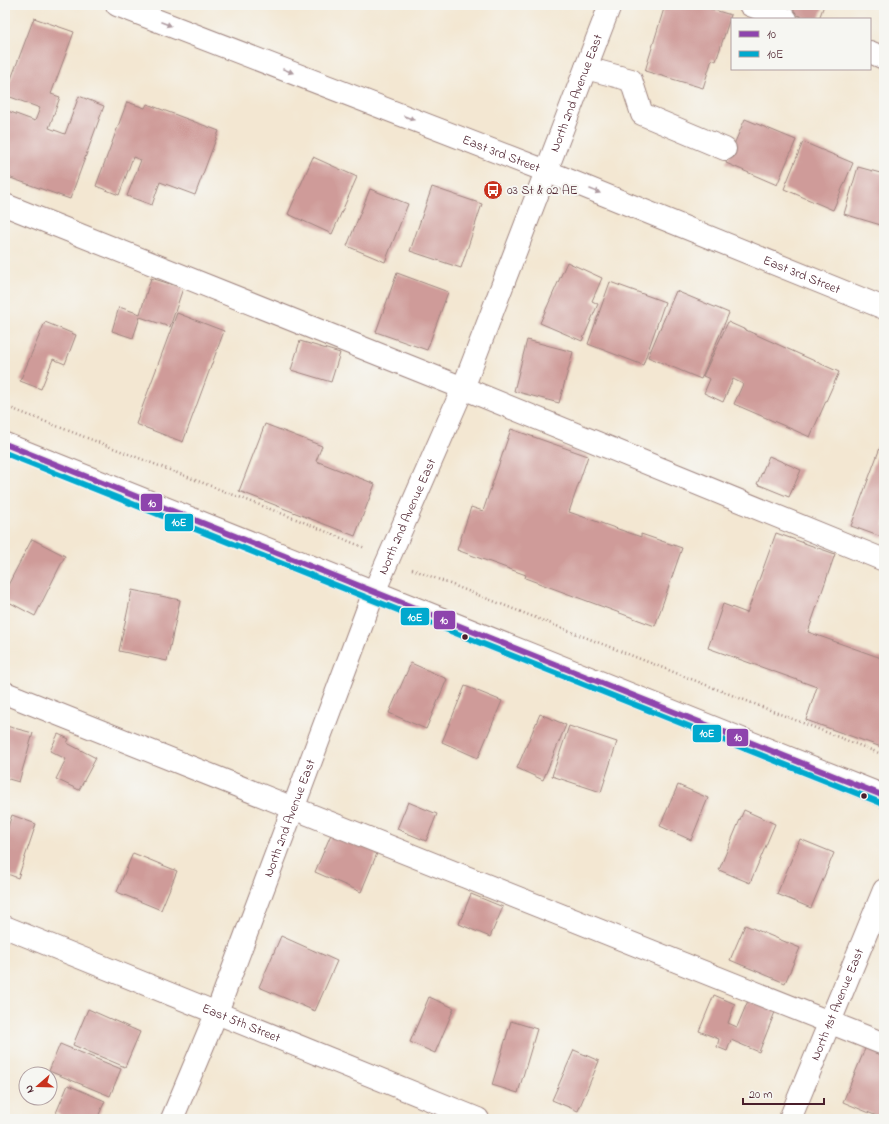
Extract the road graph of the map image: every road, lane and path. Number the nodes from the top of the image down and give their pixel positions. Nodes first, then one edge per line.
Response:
1 (117, 5) edge
2 (610, 5) edge
3 (750, 5) edge
4 (783, 18) edge
5 (871, 52) edge
6 (884, 58) edge
7 (586, 68) junction
8 (725, 149) dead end
9 (546, 171) junction
10 (5, 205) edge
11 (884, 308) edge
12 (463, 388) junction
13 (5, 406) edge
14 (5, 444) edge
15 (389, 558) junction
16 (884, 560) edge
17 (374, 592) junction
18 (5, 692) edge
19 (884, 755) edge
20 (884, 796) edge
21 (293, 808) junction
22 (884, 890) edge
23 (5, 927) edge
24 (216, 1012) junction
25 (830, 1022) junction
26 (884, 1044) edge
27 (172, 1119) edge
28 (478, 1119) edge
29 (790, 1119) edge

1 -> 9 street, East 3rd Street
2 - 7 street, North 2nd Avenue East
3 - 4 street
5 - 6 street
7 - 8 street
7 - 9 street, North 2nd Avenue East
9 -> 11 street, East 3rd Street
9 - 12 street, North 2nd Avenue East
10 - 12 street
12 - 15 street, North 2nd Avenue East
12 - 16 street
13 - 15 path
14 - 17 street
15 - 17 street, North 2nd Avenue East
15 - 19 path
17 - 20 street
17 - 21 street, North 2nd Avenue East
18 - 21 street
21 - 24 street, North 2nd Avenue East
21 - 25 street
22 - 25 street, North 1st Avenue East
23 - 24 street, East 5th Street
24 - 27 street, North 2nd Avenue East
24 - 28 street, East 5th Street
25 - 26 street
25 - 29 street, North 1st Avenue East

